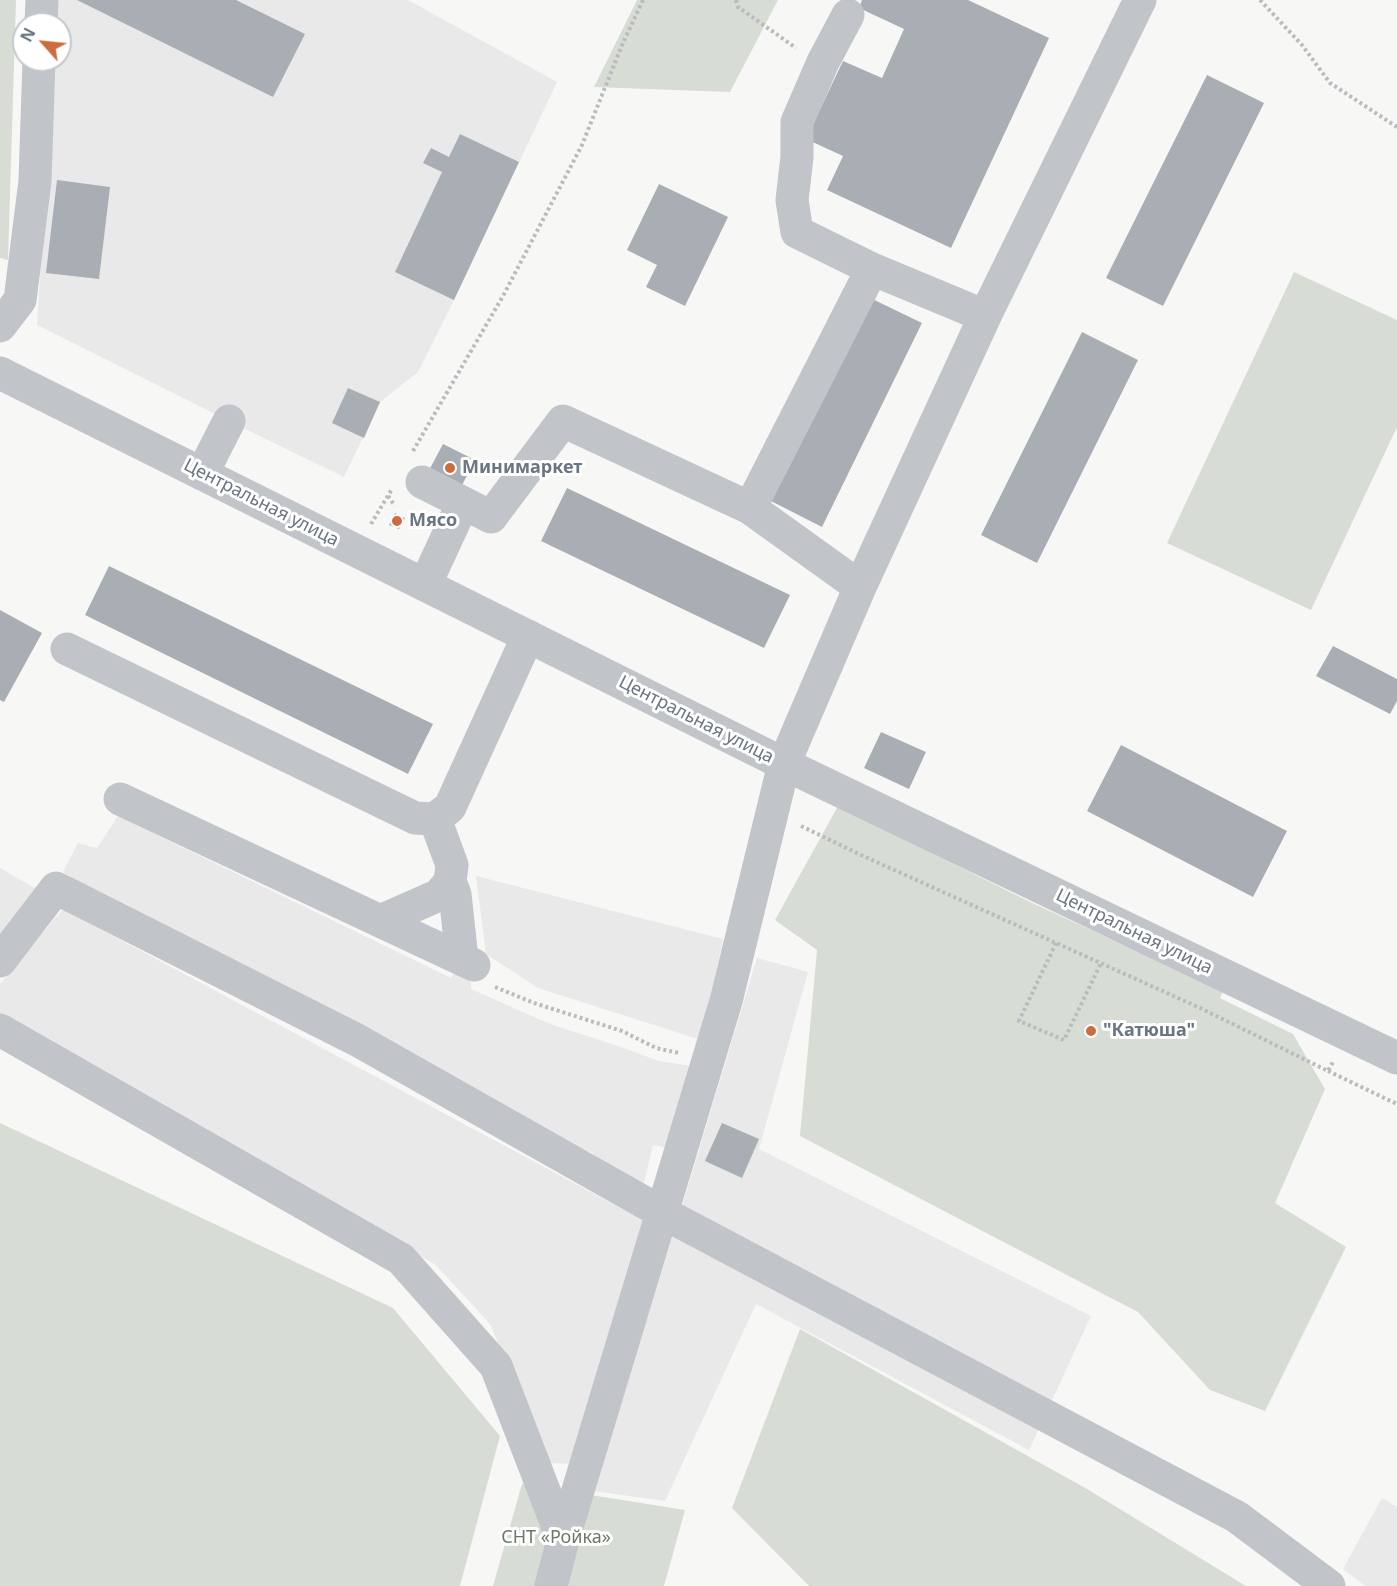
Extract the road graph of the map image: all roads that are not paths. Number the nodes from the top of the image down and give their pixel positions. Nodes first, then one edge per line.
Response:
1 (1140, 0) edge
2 (848, 15) dead end
3 (39, 72) edge
4 (872, 269) junction
5 (985, 316) junction
6 (0, 326) edge
7 (0, 373) edge
8 (229, 421) dead end
9 (202, 474) junction
10 (409, 474) road end
11 (464, 503) junction
12 (750, 508) junction
13 (425, 585) junction
14 (860, 587) junction
15 (528, 636) junction
16 (68, 649) dead end
17 (784, 764) junction
18 (120, 799) dead end
19 (435, 819) junction
20 (450, 882) junction
21 (380, 921) junction
22 (0, 962) edge
23 (0, 1030) edge
24 (1397, 1058) edge
25 (663, 1213) junction
26 (563, 1540) junction
27 (551, 1586) edge
28 (1329, 1586) edge

1 - 5 street
2 - 4 street
3 - 6 street
4 - 5 street
4 - 12 street
5 - 14 street
7 - 9 street, Центральная улица
8 - 9 street
9 - 13 street, Центральная улица
10 - 11 street
11 - 12 street
11 - 13 street
12 - 14 street
13 - 15 street, Центральная улица
14 - 17 street
15 - 17 street, Центральная улица
15 - 19 street
16 - 19 street
17 - 24 street, Центральная улица
17 - 25 street
18 - 21 street
19 - 20 street
20 - 21 street
20 - 21 street
22 - 25 street
23 - 26 street
25 - 26 street
25 - 28 street
26 - 27 street

